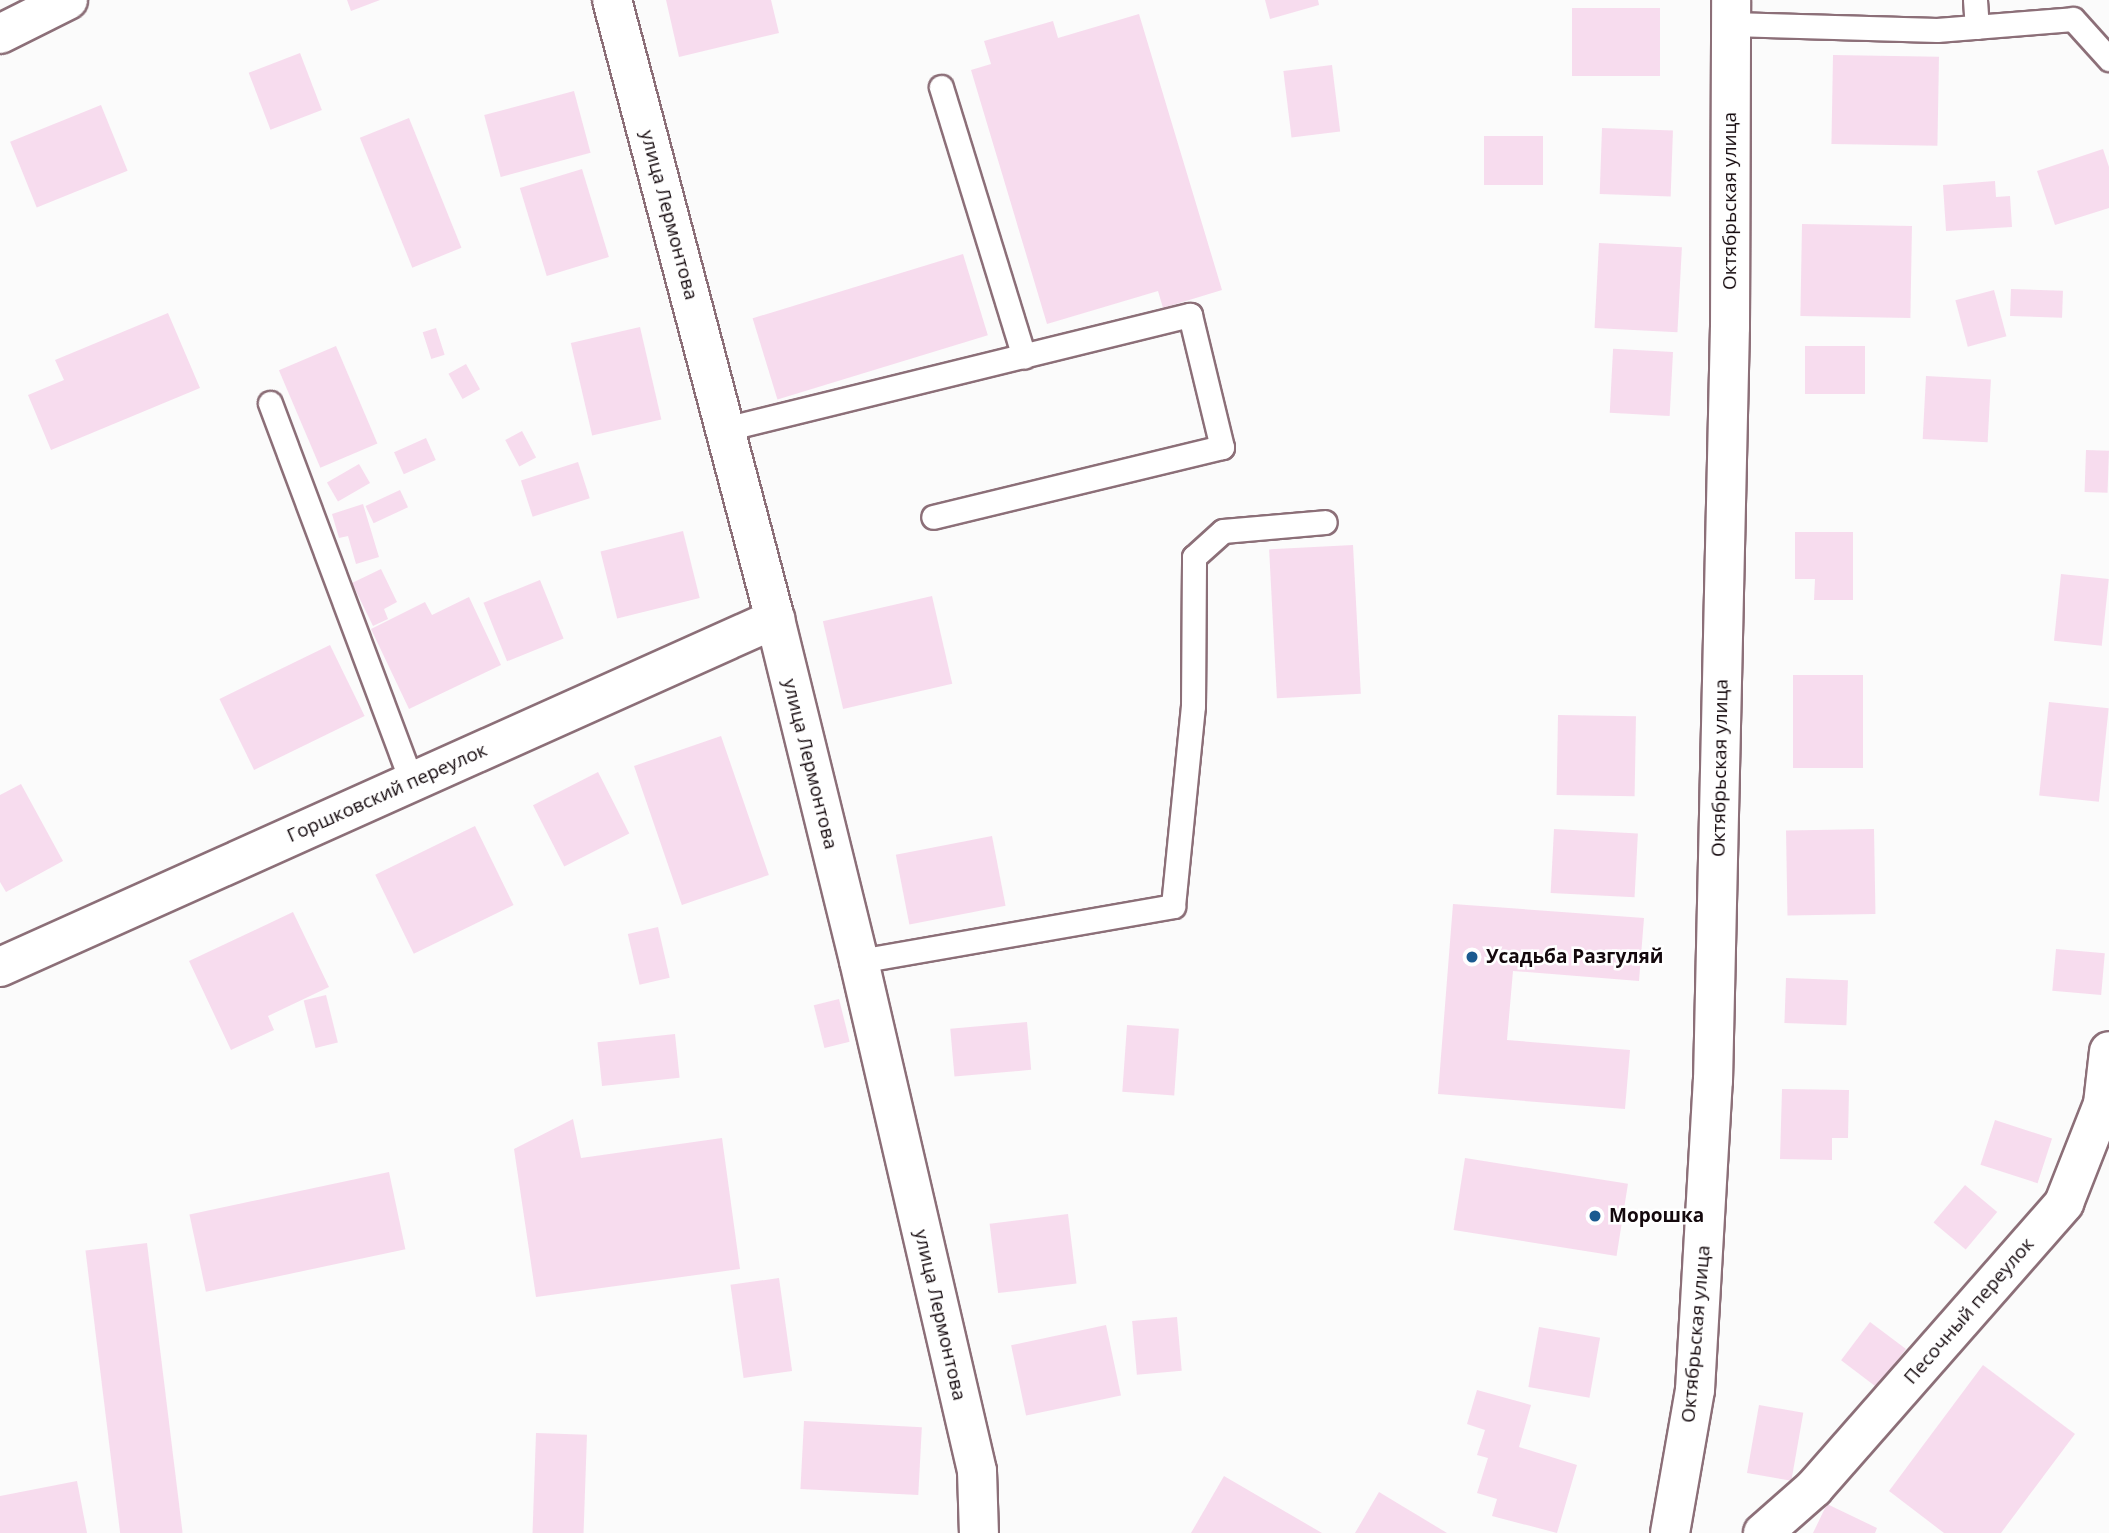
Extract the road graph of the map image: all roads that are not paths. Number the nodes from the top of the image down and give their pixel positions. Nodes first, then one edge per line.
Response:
1 (68, 0) edge
2 (612, 0) edge
3 (1975, 0) edge
4 (1731, 12) edge
5 (1977, 27) junction
6 (0, 34) edge
7 (2109, 59) edge
8 (941, 87) dead end
9 (1024, 356) junction
10 (270, 404) dead end
11 (725, 429) junction
12 (933, 517) dead end
13 (1325, 522) dead end
14 (775, 619) junction
15 (412, 782) junction
16 (859, 961) junction
17 (0, 967) edge
18 (2109, 1051) edge
19 (979, 1533) edge
20 (1670, 1533) edge
21 (1763, 1533) edge

1 - 6 street
2 - 11 street, улица Лермонтова
3 - 5 lane
4 - 5 lane
4 - 20 street, Октябрьская улица
5 - 7 lane
8 - 9 lane
9 - 11 lane
9 - 12 lane
10 - 15 lane
11 - 14 street, улица Лермонтова
13 - 16 lane
14 - 15 street, Горшковский переулок
14 - 16 street, улица Лермонтова
15 - 17 street, Горшковский переулок
16 - 19 street, улица Лермонтова
18 - 21 street, Песочный переулок

